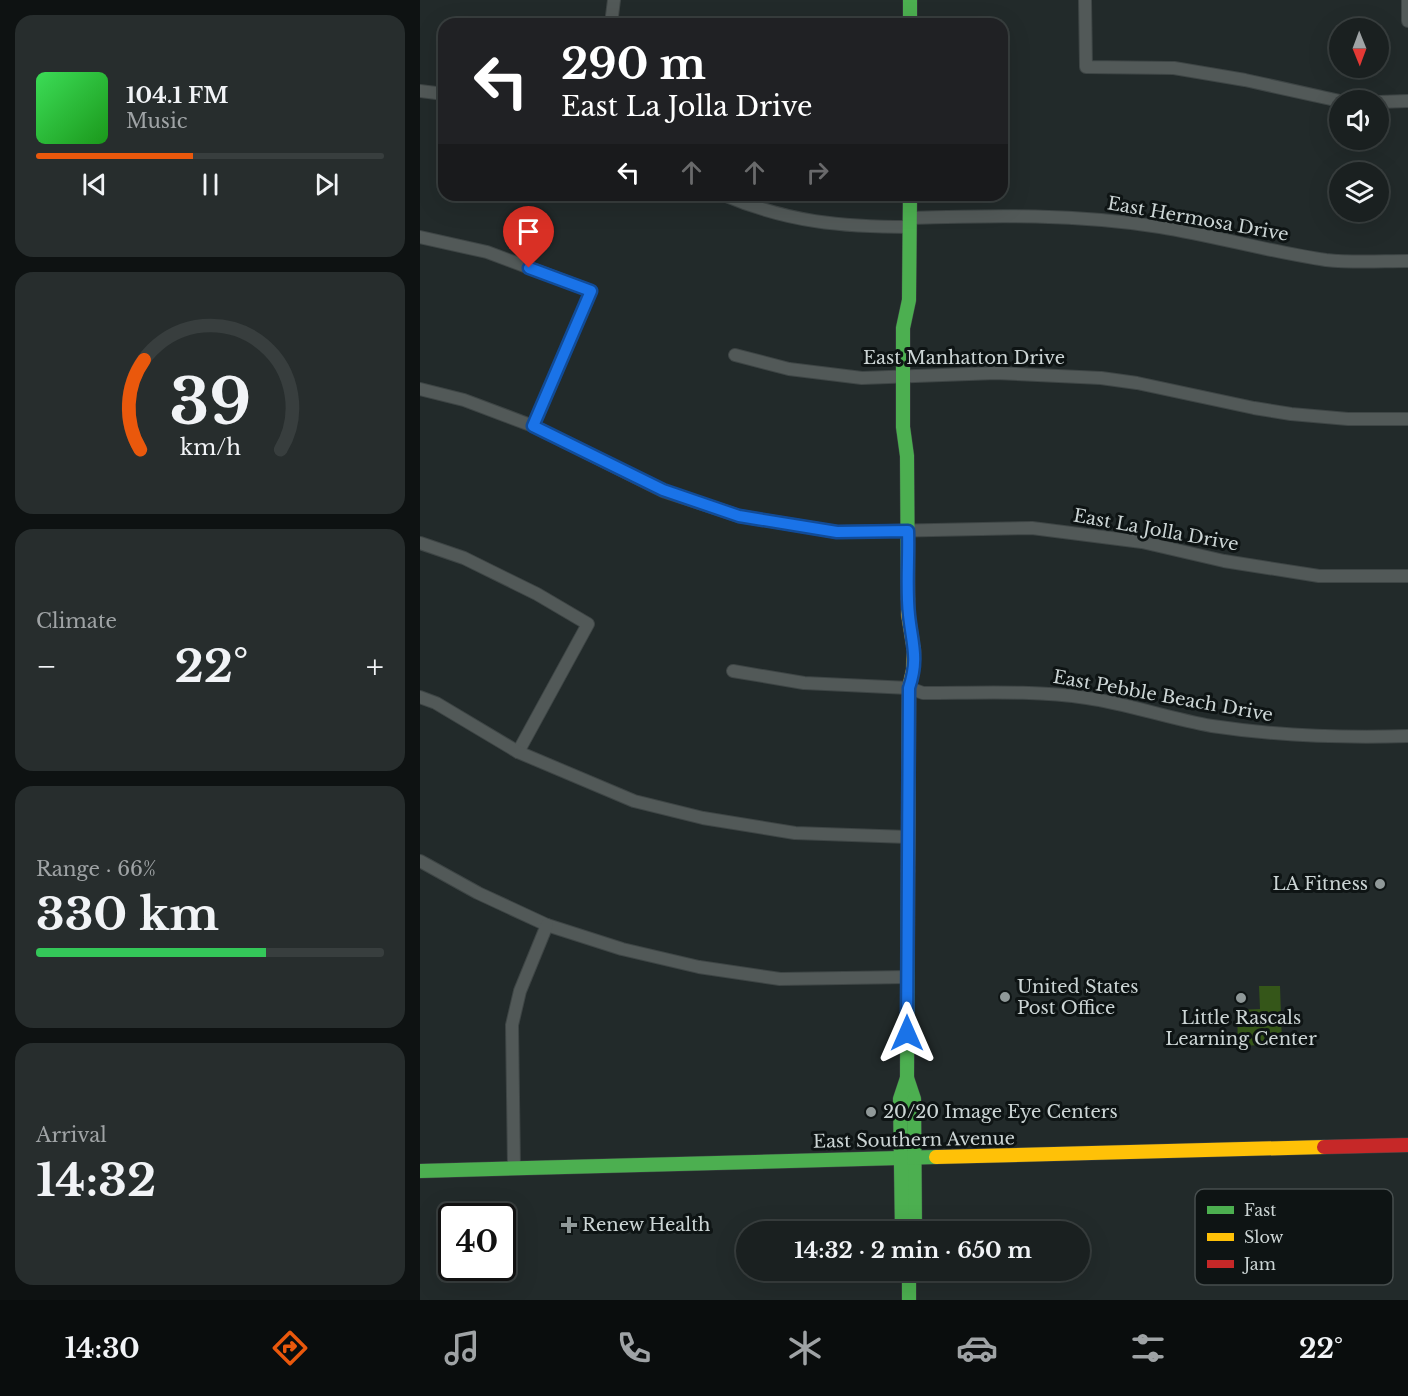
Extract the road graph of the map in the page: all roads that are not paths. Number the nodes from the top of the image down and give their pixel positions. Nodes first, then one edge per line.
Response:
1 (614, 0) edge
2 (910, 0) edge
3 (1085, 0) edge
4 (1408, 0) edge
5 (612, 18) edge
6 (910, 18) edge
7 (1408, 21) edge
8 (420, 91) edge
9 (438, 93) edge
10 (1329, 99) edge
11 (1408, 101) edge
12 (1389, 102) edge
13 (741, 201) edge
14 (910, 201) edge
15 (910, 223) junction
16 (420, 237) edge
17 (1408, 261) edge
18 (735, 355) dead end
19 (909, 376) junction
20 (420, 389) edge
21 (1408, 419) edge
22 (533, 426) junction
23 (908, 531) junction
24 (420, 543) edge
25 (1408, 576) edge
26 (733, 671) dead end
27 (909, 688) junction
28 (420, 697) edge
29 (1408, 736) edge
30 (518, 752) junction
31 (908, 837) junction
32 (420, 861) edge
33 (547, 925) junction
34 (907, 977) junction
35 (1408, 1145) edge
36 (907, 1158) junction
37 (514, 1168) junction
38 (420, 1171) edge
39 (903, 1221) edge
40 (914, 1221) edge
41 (909, 1281) edge
42 (909, 1300) edge

1 - 5 street
2 - 6 street
3 - 10 street
4 - 7 street
8 - 9 street
11 - 12 street
13 - 15 street, East Hermosa Drive
14 - 15 street
15 - 17 street, East Hermosa Drive
15 - 19 street
16 - 22 street
18 - 19 street, East Manhatton Drive
19 - 21 street, East Manhatton Drive
19 - 23 street
20 - 22 street, East La Jolla Drive
22 - 23 street, East La Jolla Drive
23 - 25 street, East La Jolla Drive
23 - 27 street
24 - 30 street
26 - 27 street, East Pebble Beach Drive
27 - 29 street, East Pebble Beach Drive
27 - 31 street
28 - 30 street
30 - 31 street
31 - 34 street
32 - 33 street
33 - 34 street
33 - 37 street
34 - 36 street
35 - 36 street, East Southern Avenue
36 - 37 street, East Southern Avenue
36 - 39 street
36 - 40 street
37 - 38 street, East Southern Avenue
41 - 42 street

